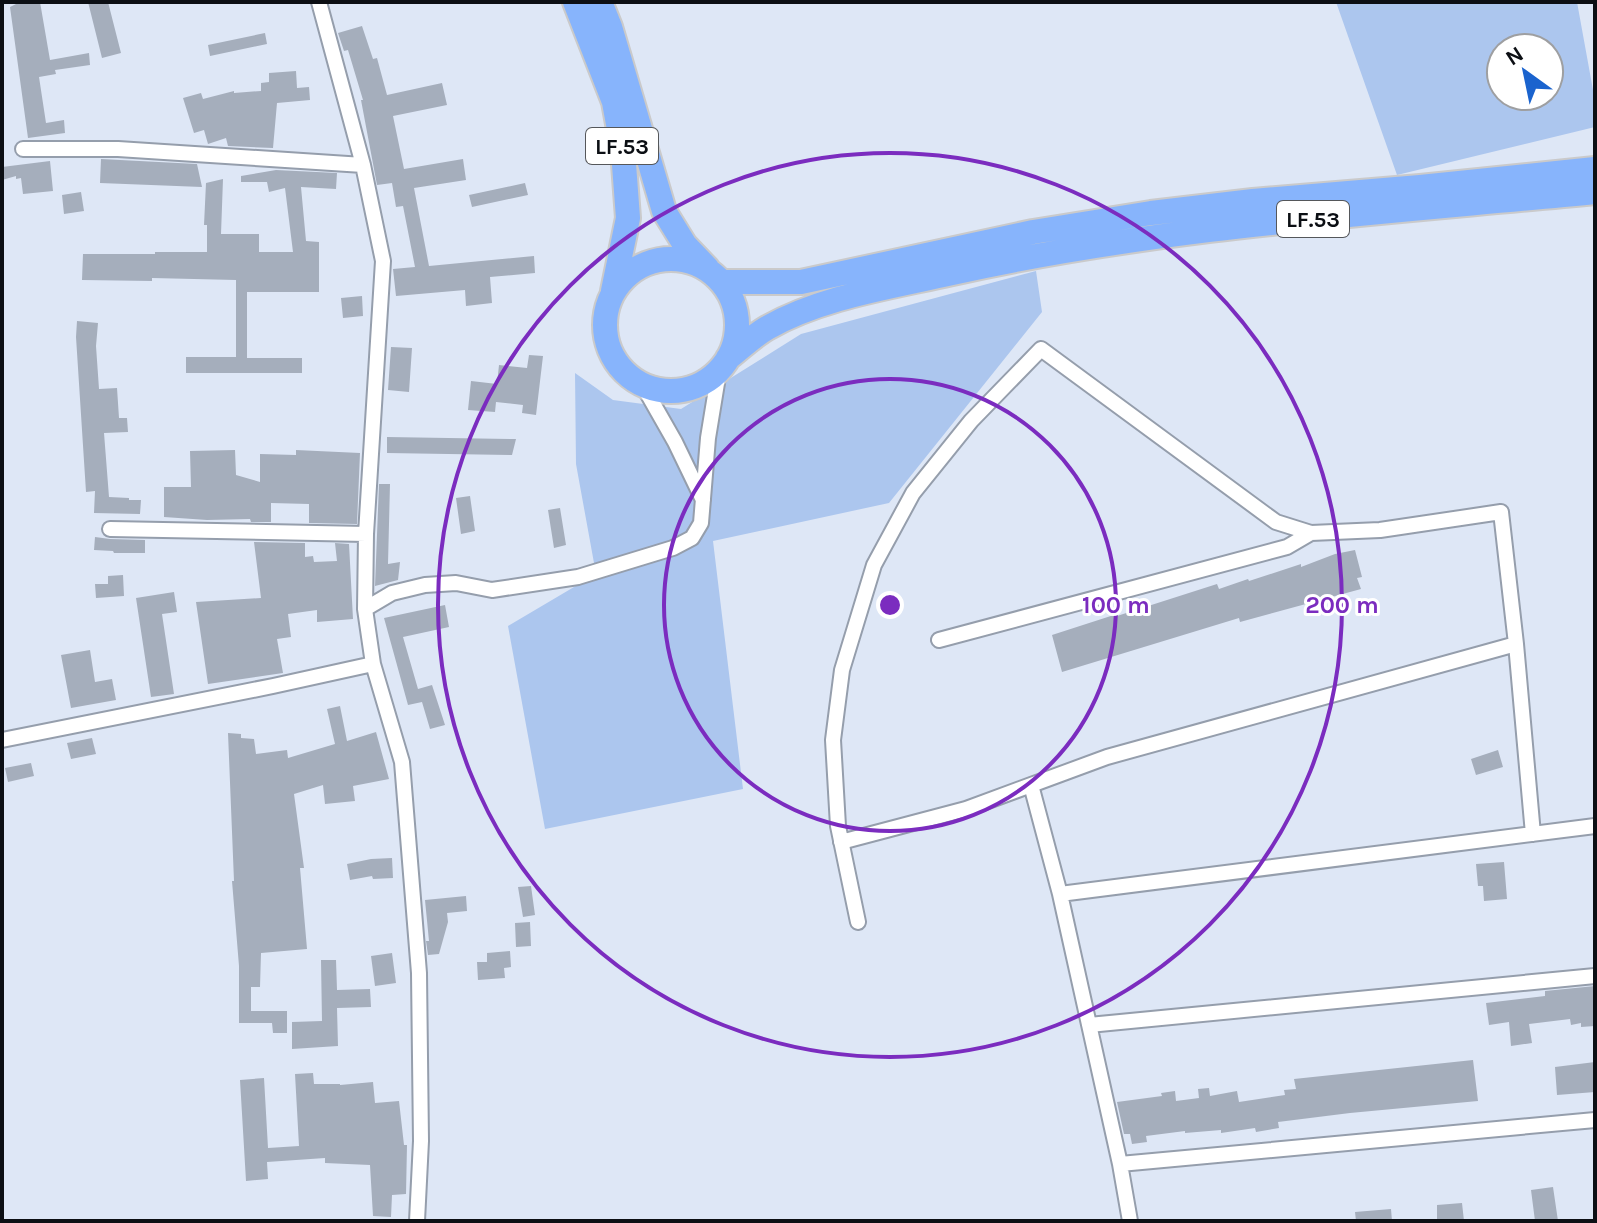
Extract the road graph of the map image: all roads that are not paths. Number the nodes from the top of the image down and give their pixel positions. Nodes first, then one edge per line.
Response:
1 (319, 2) edge
2 (575, 2) edge
3 (600, 2) edge
4 (23, 149) dead end
5 (363, 165) junction
6 (1595, 169) edge
7 (1595, 192) edge
8 (715, 276) junction
9 (611, 297) junction
10 (724, 364) junction
11 (642, 384) junction
12 (703, 500) junction
13 (110, 529) dead end
14 (1311, 533) junction
15 (366, 534) junction
16 (365, 609) junction
17 (939, 640) dead end
18 (1516, 644) junction
19 (373, 664) junction
20 (2, 740) edge
21 (1031, 785) junction
22 (1595, 826) edge
23 (1533, 834) junction
24 (841, 842) junction
25 (1060, 894) junction
26 (858, 922) dead end
27 (1595, 976) edge
28 (1089, 1025) junction
29 (1595, 1120) edge
30 (1120, 1164) junction
31 (417, 1221) edge
32 (1130, 1221) edge

1 - 5 street
2 - 9 highway, LF.53
3 - 8 highway, LF.53
4 - 5 street
5 - 15 street
6 - 8 highway, LF.53
7 - 10 highway, LF.53
8 - 9 highway, LF.53
8 - 10 highway, LF.53
9 - 11 highway, LF.53
10 - 11 highway, LF.53
10 - 12 street
11 - 12 street
12 - 16 street
13 - 15 street
14 - 17 street
14 - 18 street
14 - 24 street
15 - 16 street
16 - 19 street
18 - 21 street
18 - 23 street
19 - 20 street
19 - 31 street
21 - 24 street
21 - 25 street
22 - 23 street
23 - 25 street
24 - 26 street
25 - 28 street
27 - 28 street
28 - 30 street
29 - 30 street
30 - 32 street

